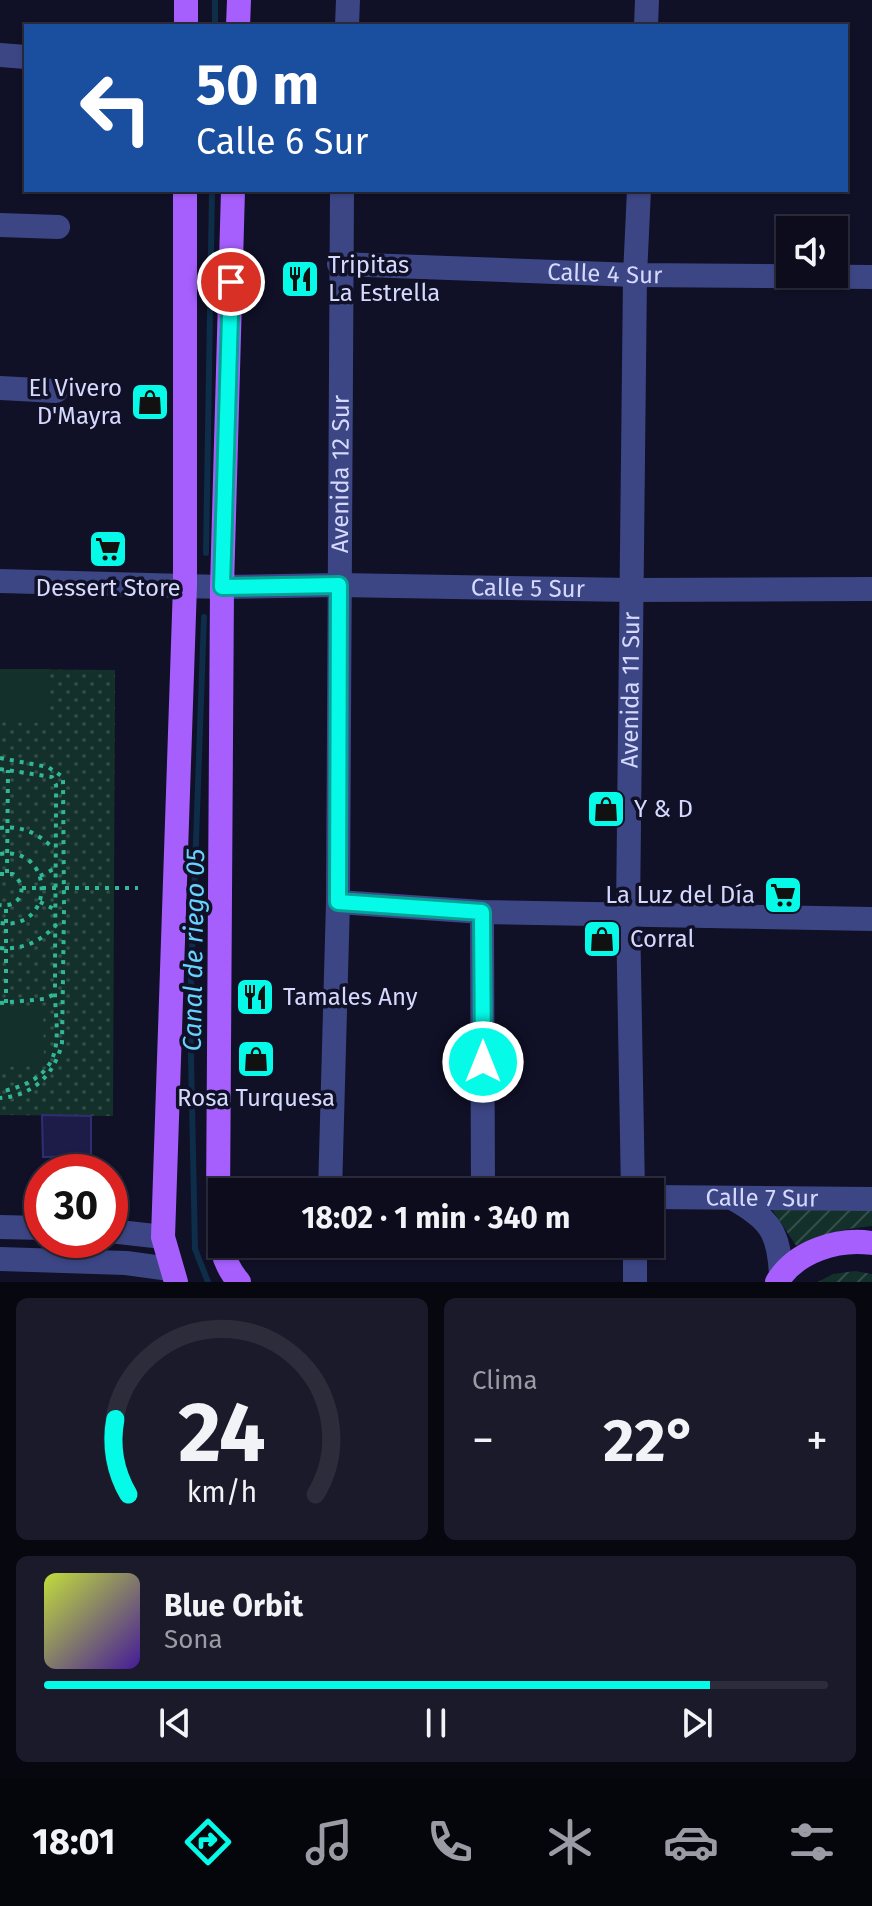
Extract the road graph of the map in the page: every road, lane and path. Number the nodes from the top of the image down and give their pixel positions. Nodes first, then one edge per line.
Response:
1 (186, 0) edge
2 (239, 0) edge
3 (348, 0) edge
4 (647, 0) edge
5 (186, 24) edge
6 (238, 24) edge
7 (347, 24) edge
8 (646, 24) edge
9 (0, 55) edge
10 (24, 57) edge
11 (185, 192) edge
12 (233, 192) edge
13 (342, 192) edge
14 (639, 192) edge
15 (0, 225) edge
16 (58, 227) dead end
17 (339, 264) junction
18 (635, 275) junction
19 (872, 277) edge
20 (0, 388) edge
21 (56, 391) dead end
22 (0, 581) edge
23 (185, 585) junction
24 (339, 585) junction
25 (222, 587) junction
26 (872, 589) edge
27 (631, 590) junction
28 (0, 758) edge
29 (0, 769) edge
30 (8, 770) junction
31 (8, 827) junction
32 (0, 828) edge
33 (56, 851) junction
34 (7, 853) junction
35 (0, 854) edge
36 (56, 868) junction
37 (64, 868) junction
38 (7, 873) junction
39 (0, 874) edge
40 (40, 876) junction
41 (22, 888) junction
42 (43, 888) junction
43 (57, 888) junction
44 (64, 888) junction
45 (138, 888) dead end
46 (40, 902) junction
47 (338, 902) junction
48 (3, 905) edge
49 (64, 910) junction
50 (57, 911) junction
51 (482, 912) junction
52 (628, 914) junction
53 (872, 919) edge
54 (3, 924) edge
55 (57, 924) junction
56 (2, 948) edge
57 (55, 994) junction
58 (3, 1003) edge
59 (0, 1092) edge
60 (0, 1098) edge
61 (330, 1178) edge
62 (483, 1178) edge
63 (633, 1178) edge
64 (664, 1197) edge
65 (732, 1198) junction
66 (872, 1199) edge
67 (0, 1227) edge
68 (24, 1228) edge
69 (128, 1233) edge
70 (163, 1237) junction
71 (872, 1243) edge
72 (635, 1258) edge
73 (0, 1259) edge
74 (173, 1276) edge
75 (779, 1278) edge
76 (1, 1282) edge
77 (239, 1282) edge
78 (635, 1282) edge

1 - 5 main road
2 - 6 main road
3 - 7 street
4 - 8 street
9 - 10 street
11 - 23 main road
12 - 25 main road
13 - 17 street, Avenida 12 Sur
14 - 18 street, Avenida 11 Sur
15 - 16 street
17 - 18 street, Calle 4 Sur
17 - 24 street, Avenida 12 Sur
18 - 19 street, Calle 4 Sur
18 - 27 street, Avenida 11 Sur
20 - 21 street
22 - 23 street, Calle 5 Sur
23 - 25 street, Calle 5 Sur
23 - 70 main road
24 - 25 street, Calle 5 Sur
24 - 27 street, Calle 5 Sur
24 - 47 street, Avenida 12 Sur
25 - 77 main road
26 - 27 street, Calle 5 Sur
27 - 52 street, Avenida 11 Sur
28 - 37 path
29 - 30 path
30 - 31 path
30 - 33 path
31 - 32 path
31 - 33 path
31 - 34 path
33 - 36 path
34 - 35 path
34 - 38 path
34 - 40 path
36 - 37 path
36 - 40 path
36 - 43 path
37 - 44 path
38 - 39 path
38 - 41 path
40 - 42 path
41 - 42 path
41 - 48 path
42 - 43 path
42 - 46 path
43 - 44 path
43 - 50 path
44 - 45 path
44 - 49 path
46 - 50 path
46 - 54 path
47 - 51 street
47 - 61 street, Avenida 12 Sur
48 - 54 path
49 - 50 path
49 - 60 path
50 - 55 path
51 - 52 street
51 - 62 street
52 - 53 street
52 - 63 street, Avenida 11 Sur
54 - 56 path
55 - 56 path
55 - 57 path
56 - 58 path
57 - 58 path
57 - 59 path
64 - 65 street, Calle 7 Sur
65 - 66 street, Calle 7 Sur
65 - 75 street
67 - 68 street
69 - 70 street
70 - 74 main road
71 - 75 main road
72 - 78 street
73 - 74 street
73 - 76 street

